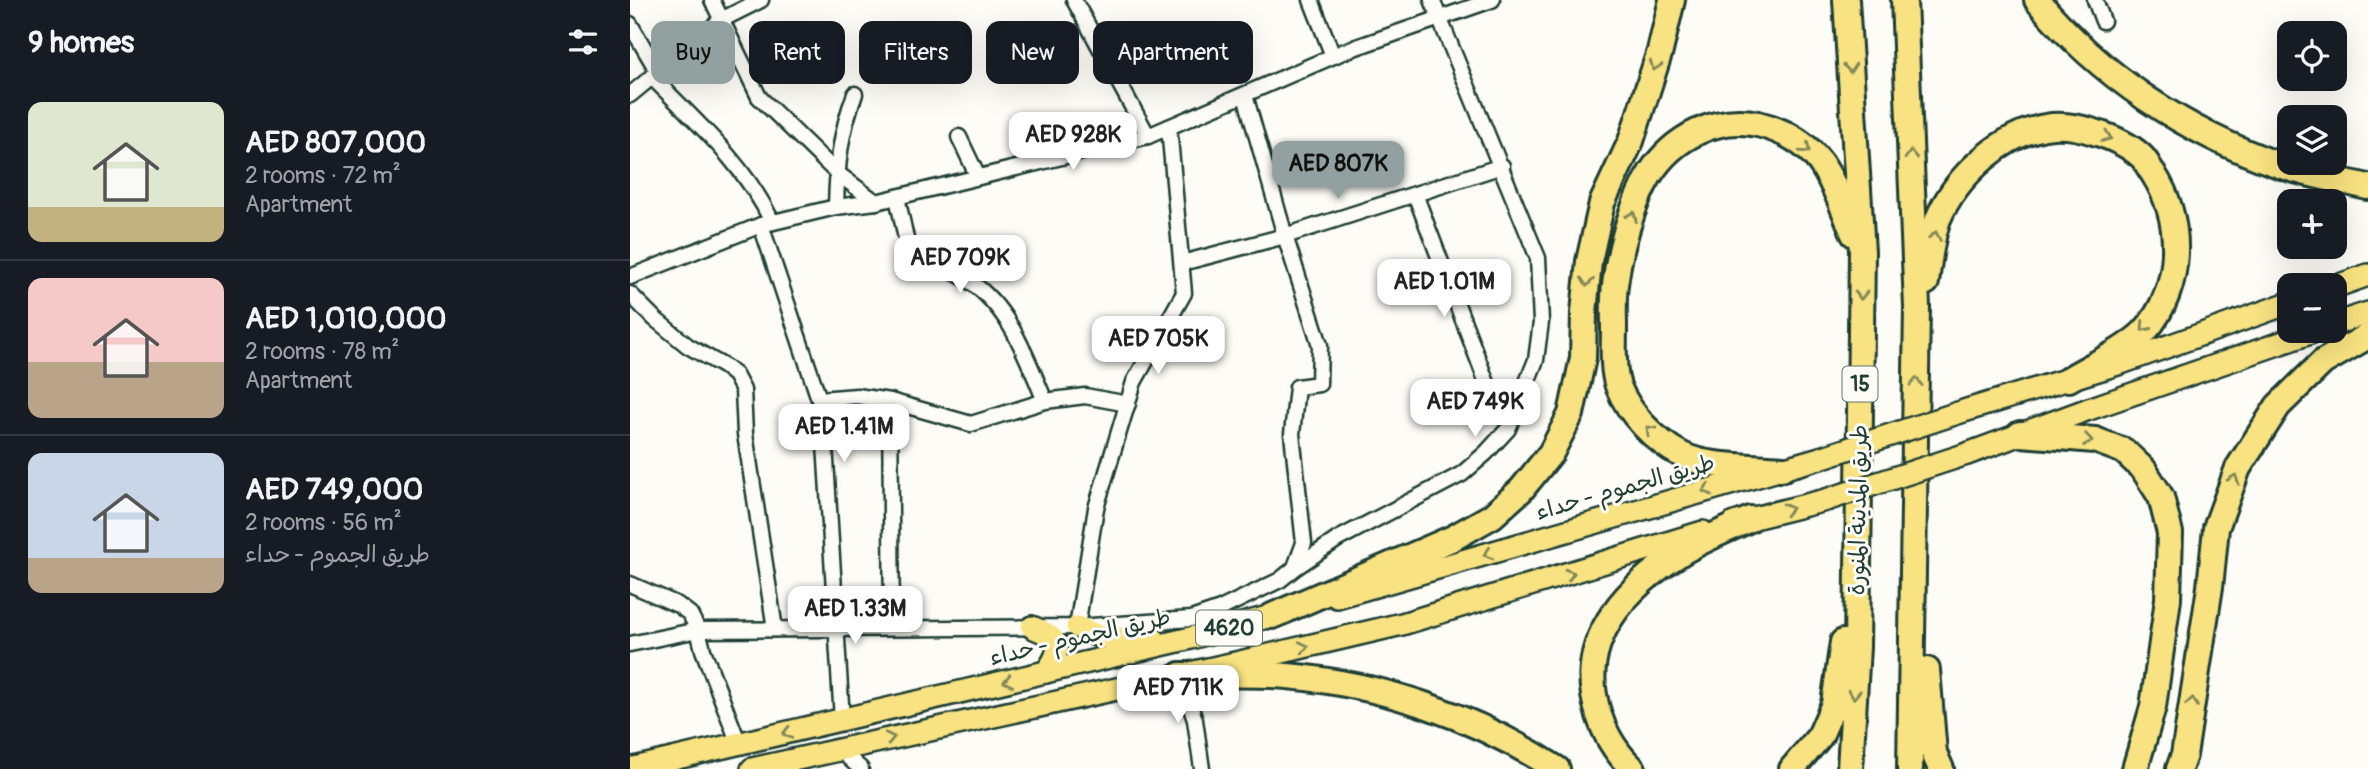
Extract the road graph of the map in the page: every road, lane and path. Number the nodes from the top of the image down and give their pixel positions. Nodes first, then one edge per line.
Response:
1 (712, 0) edge
2 (761, 0) edge
3 (1074, 0) edge
4 (1311, 0) edge
5 (1432, 0) edge
6 (1492, 0) edge
7 (1672, 0) edge
8 (1846, 0) edge
9 (1904, 0) edge
10 (2037, 0) edge
11 (2095, 0) edge
12 (721, 20) junction
13 (1440, 20) junction
14 (2103, 21) dead end
15 (630, 24) edge
16 (1333, 56) junction
17 (651, 66) edge
18 (651, 77) edge
19 (664, 84) edge
20 (855, 94) dead end
21 (630, 95) edge
22 (1245, 96) junction
23 (1169, 127) junction
24 (1148, 136) junction
25 (959, 137) dead end
26 (1502, 166) junction
27 (837, 173) junction
28 (978, 177) junction
29 (2368, 187) edge
30 (1415, 194) junction
31 (897, 197) junction
32 (876, 202) junction
33 (836, 208) junction
34 (766, 223) junction
35 (1284, 236) junction
36 (1862, 251) junction
37 (1182, 263) junction
38 (2368, 275) edge
39 (630, 277) edge
40 (2347, 282) edge
41 (630, 294) edge
42 (2277, 307) edge
43 (2368, 313) edge
44 (2347, 320) edge
45 (2368, 335) edge
46 (2282, 343) edge
47 (1916, 352) junction
48 (2069, 379) junction
49 (819, 399) junction
50 (890, 401) junction
51 (1045, 401) junction
52 (1128, 404) junction
53 (1510, 423) junction
54 (2020, 435) junction
55 (1782, 469) junction
56 (1914, 497) junction
57 (1751, 519) junction
58 (1858, 541) junction
59 (1294, 568) junction
60 (630, 584) edge
61 (1272, 616) junction
62 (1032, 627) junction
63 (1077, 627) junction
64 (892, 628) junction
65 (698, 629) junction
66 (775, 629) junction
67 (834, 629) junction
68 (1191, 638) junction
69 (630, 644) edge
70 (1046, 672) junction
71 (1180, 675) junction
72 (842, 720) junction
73 (739, 744) junction
74 (840, 750) junction
75 (630, 769) edge
76 (752, 769) edge
77 (861, 769) edge
78 (1202, 769) edge
79 (1557, 769) edge
80 (1633, 769) edge
81 (1792, 769) edge
82 (1850, 769) edge
83 (1910, 769) edge
84 (1941, 769) edge
85 (2135, 769) edge
86 (2179, 769) edge

1 - 12 street
2 - 12 street
3 - 24 street
4 - 16 street
5 - 13 street
6 - 13 street
7 -> 61 highway
8 -> 36 highway, طريق المدينة المنورة / 15
47 -> 9 highway
10 - 29 highway
11 - 14 street
12 - 27 street
13 - 16 street
13 - 26 street
15 - 17 street
16 - 22 street
18 - 21 street
19 - 34 street
20 - 27 street
22 - 23 street
22 - 35 street
23 - 24 street
23 - 37 street
24 - 28 street
25 - 28 street
26 - 30 street
26 - 53 street
27 - 32 street
27 - 33 street
28 - 31 street
30 - 35 street
30 - 53 street
31 - 32 street
31 - 51 street
32 - 33 street
33 - 34 street
34 - 39 street
34 - 49 street
35 - 37 street
35 - 59 street
55 -> 36 highway
36 -> 58 highway, طريق المدينة المنورة / 15
37 - 52 street
38 - 40 main road
41 - 66 street
42 - 48 main road, طريق الجموم - حداء
43 - 44 main road
86 -> 45 highway
46 - 54 main road
47 -> 48 highway
56 -> 47 highway
48 - 55 main road, طريق الجموم - حداء / 4620, bridge
49 - 50 street
49 - 67 street
50 - 51 street
50 - 64 street
51 - 52 street
52 - 63 street
53 - 59 street
57 -> 54 main road, 4620, bridge
54 -> 85 highway
55 -> 61 main road, طريق الجموم - حداء / 4620
56 - 83 highway
56 - 84 highway
71 -> 57 main road, 4620
57 - 80 highway
58 - 81 highway
58 -> 82 highway, طريق المدينة المنورة / 15
59 - 63 street
60 - 65 street
61 - 68 main road, طريق الجموم - حداء / 4620
62 - 63 street
62 - 64 street
62 - 70 main road
63 - 68 main road
64 - 67 street
65 - 66 street
65 - 69 street
65 - 73 street
66 - 67 street
67 - 72 street
68 - 70 main road, طريق الجموم - حداء / 4620
70 -> 72 main road, طريق الجموم - حداء / 4620
74 -> 71 main road, 4620
71 - 78 street
71 - 79 highway
72 -> 73 main road, طريق الجموم - حداء / 4620
73 - 75 main road, طريق الجموم - حداء / 4620
74 - 76 main road, 4620
74 - 77 street

